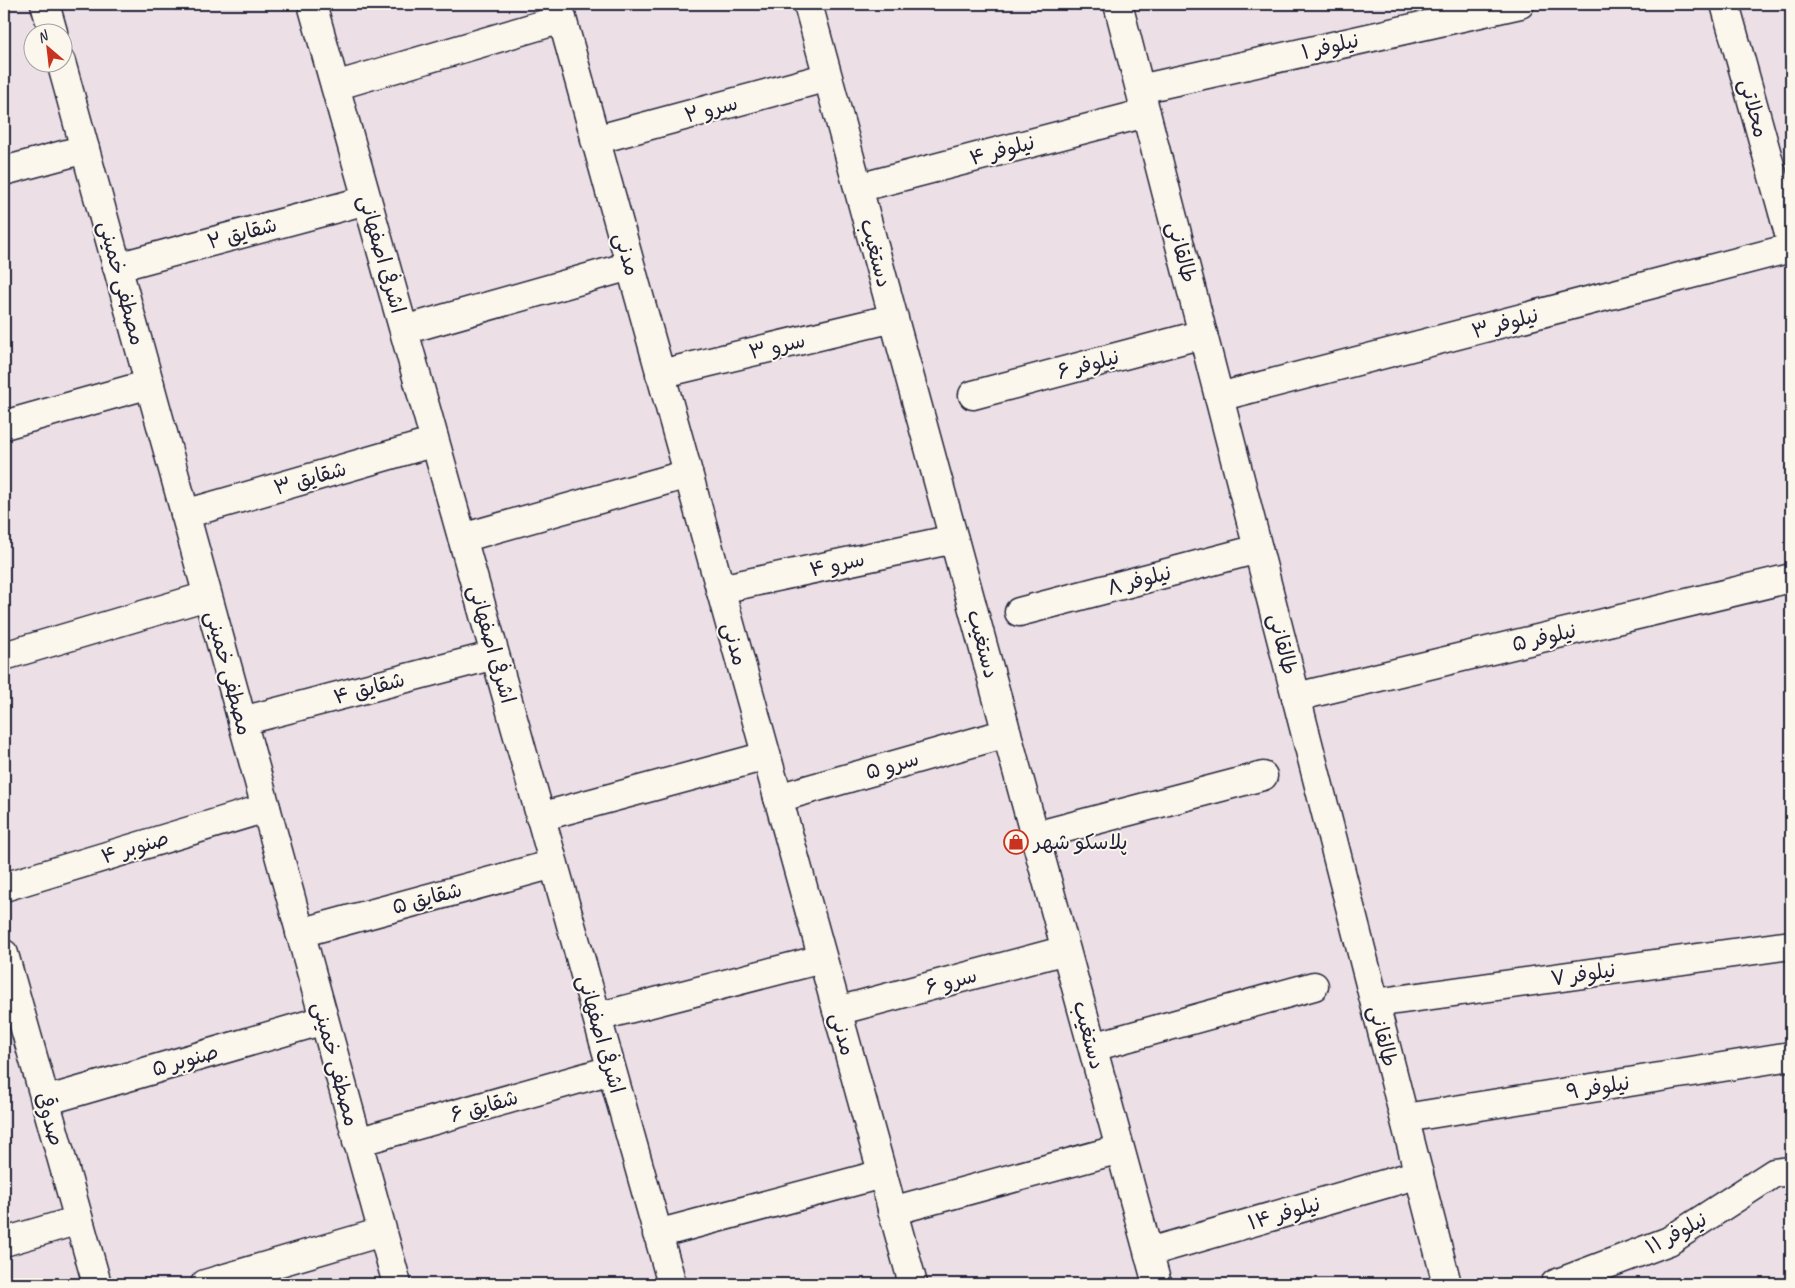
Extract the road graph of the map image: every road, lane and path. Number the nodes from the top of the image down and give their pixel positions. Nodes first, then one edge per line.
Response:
1 (45, 4) edge
2 (312, 4) edge
3 (808, 4) edge
4 (1118, 4) edge
5 (1520, 4) edge
6 (1726, 4) edge
7 (560, 11) edge
8 (50, 22) edge
9 (64, 72) edge
10 (828, 77) junction
11 (335, 86) junction
12 (1143, 101) junction
13 (595, 140) junction
14 (85, 149) junction
15 (4, 171) edge
16 (858, 188) junction
17 (367, 200) junction
18 (1791, 241) edge
19 (1791, 248) edge
20 (630, 266) junction
21 (117, 267) junction
22 (894, 318) junction
23 (404, 330) junction
24 (1203, 334) junction
25 (660, 374) junction
26 (150, 384) junction
27 (973, 395) dead end
28 (1219, 397) junction
29 (4, 425) edge
30 (435, 442) junction
31 (688, 474) junction
32 (185, 514) junction
33 (462, 538) junction
34 (954, 539) junction
35 (1258, 549) junction
36 (1791, 578) edge
37 (720, 589) junction
38 (208, 596) junction
39 (1019, 612) dead end
40 (495, 655) junction
41 (4, 656) edge
42 (1296, 696) junction
43 (242, 721) junction
44 (1007, 733) junction
45 (766, 756) junction
46 (1263, 776) dead end
47 (778, 798) junction
48 (266, 808) junction
49 (540, 817) junction
50 (1035, 836) junction
51 (554, 864) junction
52 (4, 887) edge
53 (300, 933) junction
54 (1791, 945) edge
55 (1066, 950) junction
56 (4, 954) edge
57 (822, 958) junction
58 (1314, 986) dead end
59 (1375, 1003) junction
60 (11, 1010) edge
61 (837, 1011) junction
62 (596, 1017) junction
63 (324, 1020) junction
64 (1092, 1047) junction
65 (1791, 1056) edge
66 (611, 1070) junction
67 (45, 1101) junction
68 (1405, 1118) junction
69 (358, 1142) junction
70 (1120, 1149) junction
71 (1791, 1171) edge
72 (882, 1174) junction
73 (1419, 1174) junction
74 (892, 1211) junction
75 (79, 1220) junction
76 (382, 1232) junction
77 (657, 1234) junction
78 (4, 1242) edge
79 (1149, 1252) junction
80 (667, 1283) edge
81 (97, 1284) edge
82 (205, 1284) edge
83 (397, 1284) edge
84 (913, 1284) edge
85 (1158, 1284) edge
86 (1447, 1284) edge
87 (1555, 1284) edge

1 - 8 street
2 - 11 street, اشرفی اصفهانی
3 - 10 street, دستغیب
4 - 12 street, طالقانی
5 - 12 street, نیلوفر ۱
6 - 18 street, محلاتی
7 - 11 street
7 - 13 street, مدنی
9 - 14 street, مصطفی خمینی
10 - 13 street, سرو ۲
10 - 16 street, دستغیب
11 - 17 street, اشرفی اصفهانی
12 - 16 street, نیلوفر ۴
12 - 24 street, طالقانی
13 - 20 street, مدنی
14 - 15 street
14 - 21 street, مصطفی خمینی
16 - 22 street, دستغیب
17 - 21 street, شقایق ۲
17 - 23 street, اشرفی اصفهانی
19 - 28 street, نیلوفر ۳
20 - 23 street
20 - 25 street, مدنی
21 - 26 street, مصطفی خمینی
22 - 25 street, سرو ۳
22 - 34 street, دستغیب
23 - 30 street, اشرفی اصفهانی
24 - 27 street, نیلوفر ۶
24 - 28 street, طالقانی
25 - 31 street, مدنی
26 - 29 street
26 - 32 street, مصطفی خمینی
28 - 35 street, طالقانی
30 - 32 street, شقایق ۳
30 - 33 street, اشرفی اصفهانی
31 - 33 street
31 - 37 street, مدنی
32 - 38 street, مصطفی خمینی
33 - 40 street, اشرفی اصفهانی
34 - 37 street, سرو ۴
34 - 44 street, دستغیب
35 - 39 street, نیلوفر ۸
35 - 42 street, طالقانی
36 - 42 street, نیلوفر ۵
37 - 45 street, مدنی
38 - 41 street
38 - 43 street, مصطفی خمینی
40 - 43 street, شقایق ۴
40 - 49 street, اشرفی اصفهانی
42 - 59 street, طالقانی
43 - 48 street, مصطفی خمینی
44 - 47 street, سرو ۵
44 - 50 street, دستغیب
45 - 47 street, مدنی
45 - 49 street
46 - 50 street
47 - 57 street, مدنی
48 - 52 street, صنوبر ۴
48 - 53 street, مصطفی خمینی
49 - 51 street, اشرفی اصفهانی
50 - 55 street, دستغیب
51 - 53 street, شقایق ۵
51 - 62 street, اشرفی اصفهانی
53 - 63 street, مصطفی خمینی
54 - 59 street, نیلوفر ۷
55 - 61 street, سرو ۶
55 - 64 street, دستغیب
56 - 60 street, صدوقی
57 - 61 street, مدنی
57 - 62 street
58 - 64 street
59 - 68 street, طالقانی
60 - 67 street, صدوقی
61 - 72 street, مدنی
62 - 66 street, اشرفی اصفهانی
63 - 67 street, صنوبر ۵
63 - 69 street, مصطفی خمینی
64 - 70 street, دستغیب
65 - 68 street, نیلوفر ۹
66 - 69 street, شقایق ۶
66 - 77 street, اشرفی اصفهانی
67 - 75 street, صدوقی
68 - 73 street, طالقانی
69 - 76 street, مصطفی خمینی
70 - 74 street
70 - 79 street, دستغیب
71 - 87 street, نیلوفر ۱۱
72 - 74 street, مدنی
72 - 77 street
73 - 79 street, نیلوفر ۱۴
73 - 86 street, طالقانی
74 - 84 street, مدنی
75 - 78 street
75 - 81 street, صدوقی
76 - 82 street
76 - 83 street, مصطفی خمینی
77 - 80 street, اشرفی اصفهانی
79 - 85 street, دستغیب

